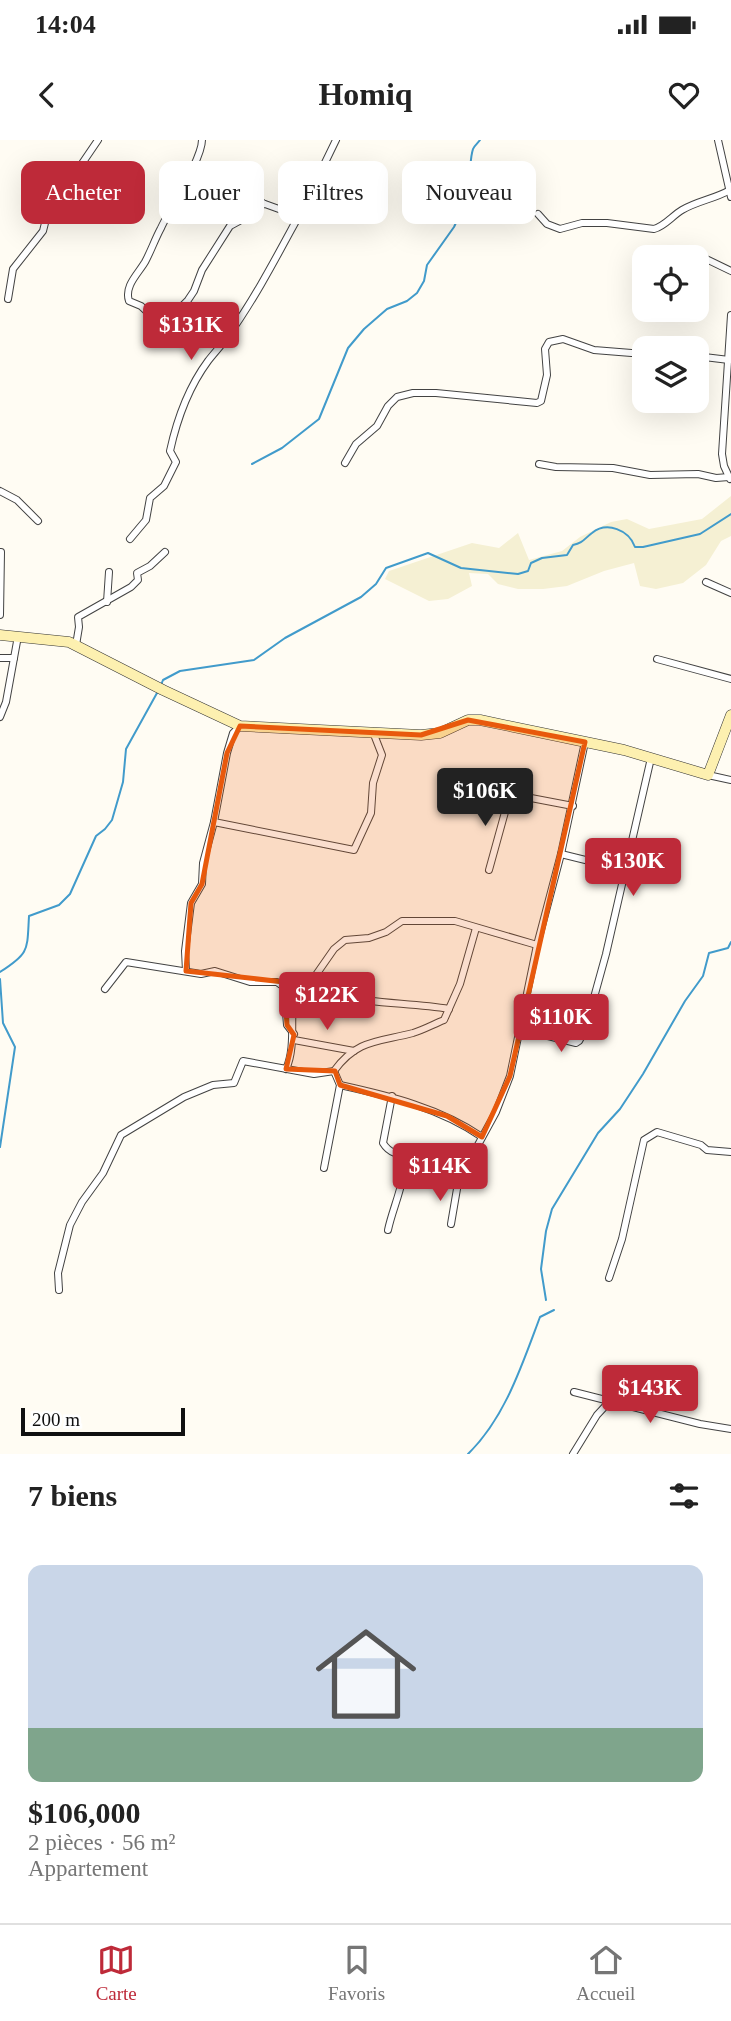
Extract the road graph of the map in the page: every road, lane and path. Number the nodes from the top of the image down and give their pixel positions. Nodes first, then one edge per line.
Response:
1 (98, 140) edge
2 (202, 140) edge
3 (336, 140) edge
4 (726, 140) edge
5 (719, 143) edge
6 (196, 161) edge
7 (326, 161) edge
8 (730, 193) edge
9 (264, 204) edge
10 (278, 209) edge
11 (538, 214) dead end
12 (164, 224) edge
13 (234, 224) edge
14 (294, 224) edge
15 (709, 260) edge
16 (731, 271) edge
17 (8, 299) dead end
18 (731, 314) edge
19 (632, 353) edge
20 (709, 358) edge
21 (729, 360) edge
22 (345, 463) dead end
23 (539, 464) dead end
24 (730, 479) edge
25 (0, 491) edge
26 (38, 522) dead end
27 (130, 539) dead end
28 (1, 552) edge
29 (165, 552) dead end
30 (109, 572) dead end
31 (706, 582) dead end
32 (731, 593) edge
33 (107, 602) junction
34 (0, 615) edge
35 (0, 635) edge
36 (18, 636) junction
37 (76, 645) junction
38 (0, 658) edge
39 (14, 658) junction
40 (657, 659) dead end
41 (731, 679) edge
42 (731, 715) edge
43 (0, 717) edge
44 (240, 726) junction
45 (373, 732) junction
46 (585, 742) junction
47 (651, 758) junction
48 (708, 775) junction
49 (731, 780) edge
50 (573, 806) junction
51 (215, 822) junction
52 (562, 854) junction
53 (489, 870) dead end
54 (625, 870) junction
55 (476, 928) junction
56 (537, 945) junction
57 (186, 971) junction
58 (311, 982) junction
59 (105, 989) dead end
60 (449, 1009) junction
61 (520, 1029) junction
62 (294, 1037) junction
63 (354, 1051) junction
64 (286, 1069) junction
65 (334, 1071) junction
66 (340, 1085) junction
67 (393, 1096) junction
68 (482, 1137) junction
69 (731, 1152) edge
70 (404, 1157) junction
71 (324, 1168) dead end
72 (457, 1178) junction
73 (452, 1224) dead end
74 (388, 1230) dead end
75 (610, 1278) dead end
76 (59, 1290) dead end
77 (574, 1392) dead end
78 (610, 1401) junction
79 (731, 1429) edge
80 (573, 1454) edge

1 - 17 street
2 - 6 street
3 - 7 street
4 - 5 street
5 - 8 street
8 - 11 street
9 - 10 street
12 - 13 street
14 - 27 street
15 - 16 street
18 - 21 street
19 - 22 street
20 - 21 street
21 - 24 street
23 - 24 street
25 - 26 street
28 - 34 street
29 - 33 street
30 - 33 street
31 - 32 street
33 - 37 street
35 - 36 street
36 - 37 street
36 - 39 street
37 - 44 street
38 - 39 street
39 - 43 street
40 - 41 street
42 - 48 street
44 - 45 street
44 - 51 street
45 - 46 street
45 - 51 street
46 - 47 street
46 - 50 street
47 - 48 street
47 - 54 street
48 - 49 street
50 - 52 street
50 - 53 street
51 - 57 street
52 - 54 street
52 - 56 street
54 - 61 street
55 - 56 street
55 - 58 street
55 - 60 street
56 - 61 street
57 - 59 street
57 - 62 street
58 - 60 street
58 - 62 street
60 - 63 street
61 - 68 street
62 - 63 street
62 - 64 street
63 - 65 street
64 - 65 street
64 - 76 street
65 - 66 street
66 - 67 street
66 - 71 street
67 - 68 street
67 - 70 street
68 - 72 street
69 - 75 street
70 - 72 street
70 - 74 street
72 - 73 street
77 - 78 street
78 - 79 street
78 - 80 street

